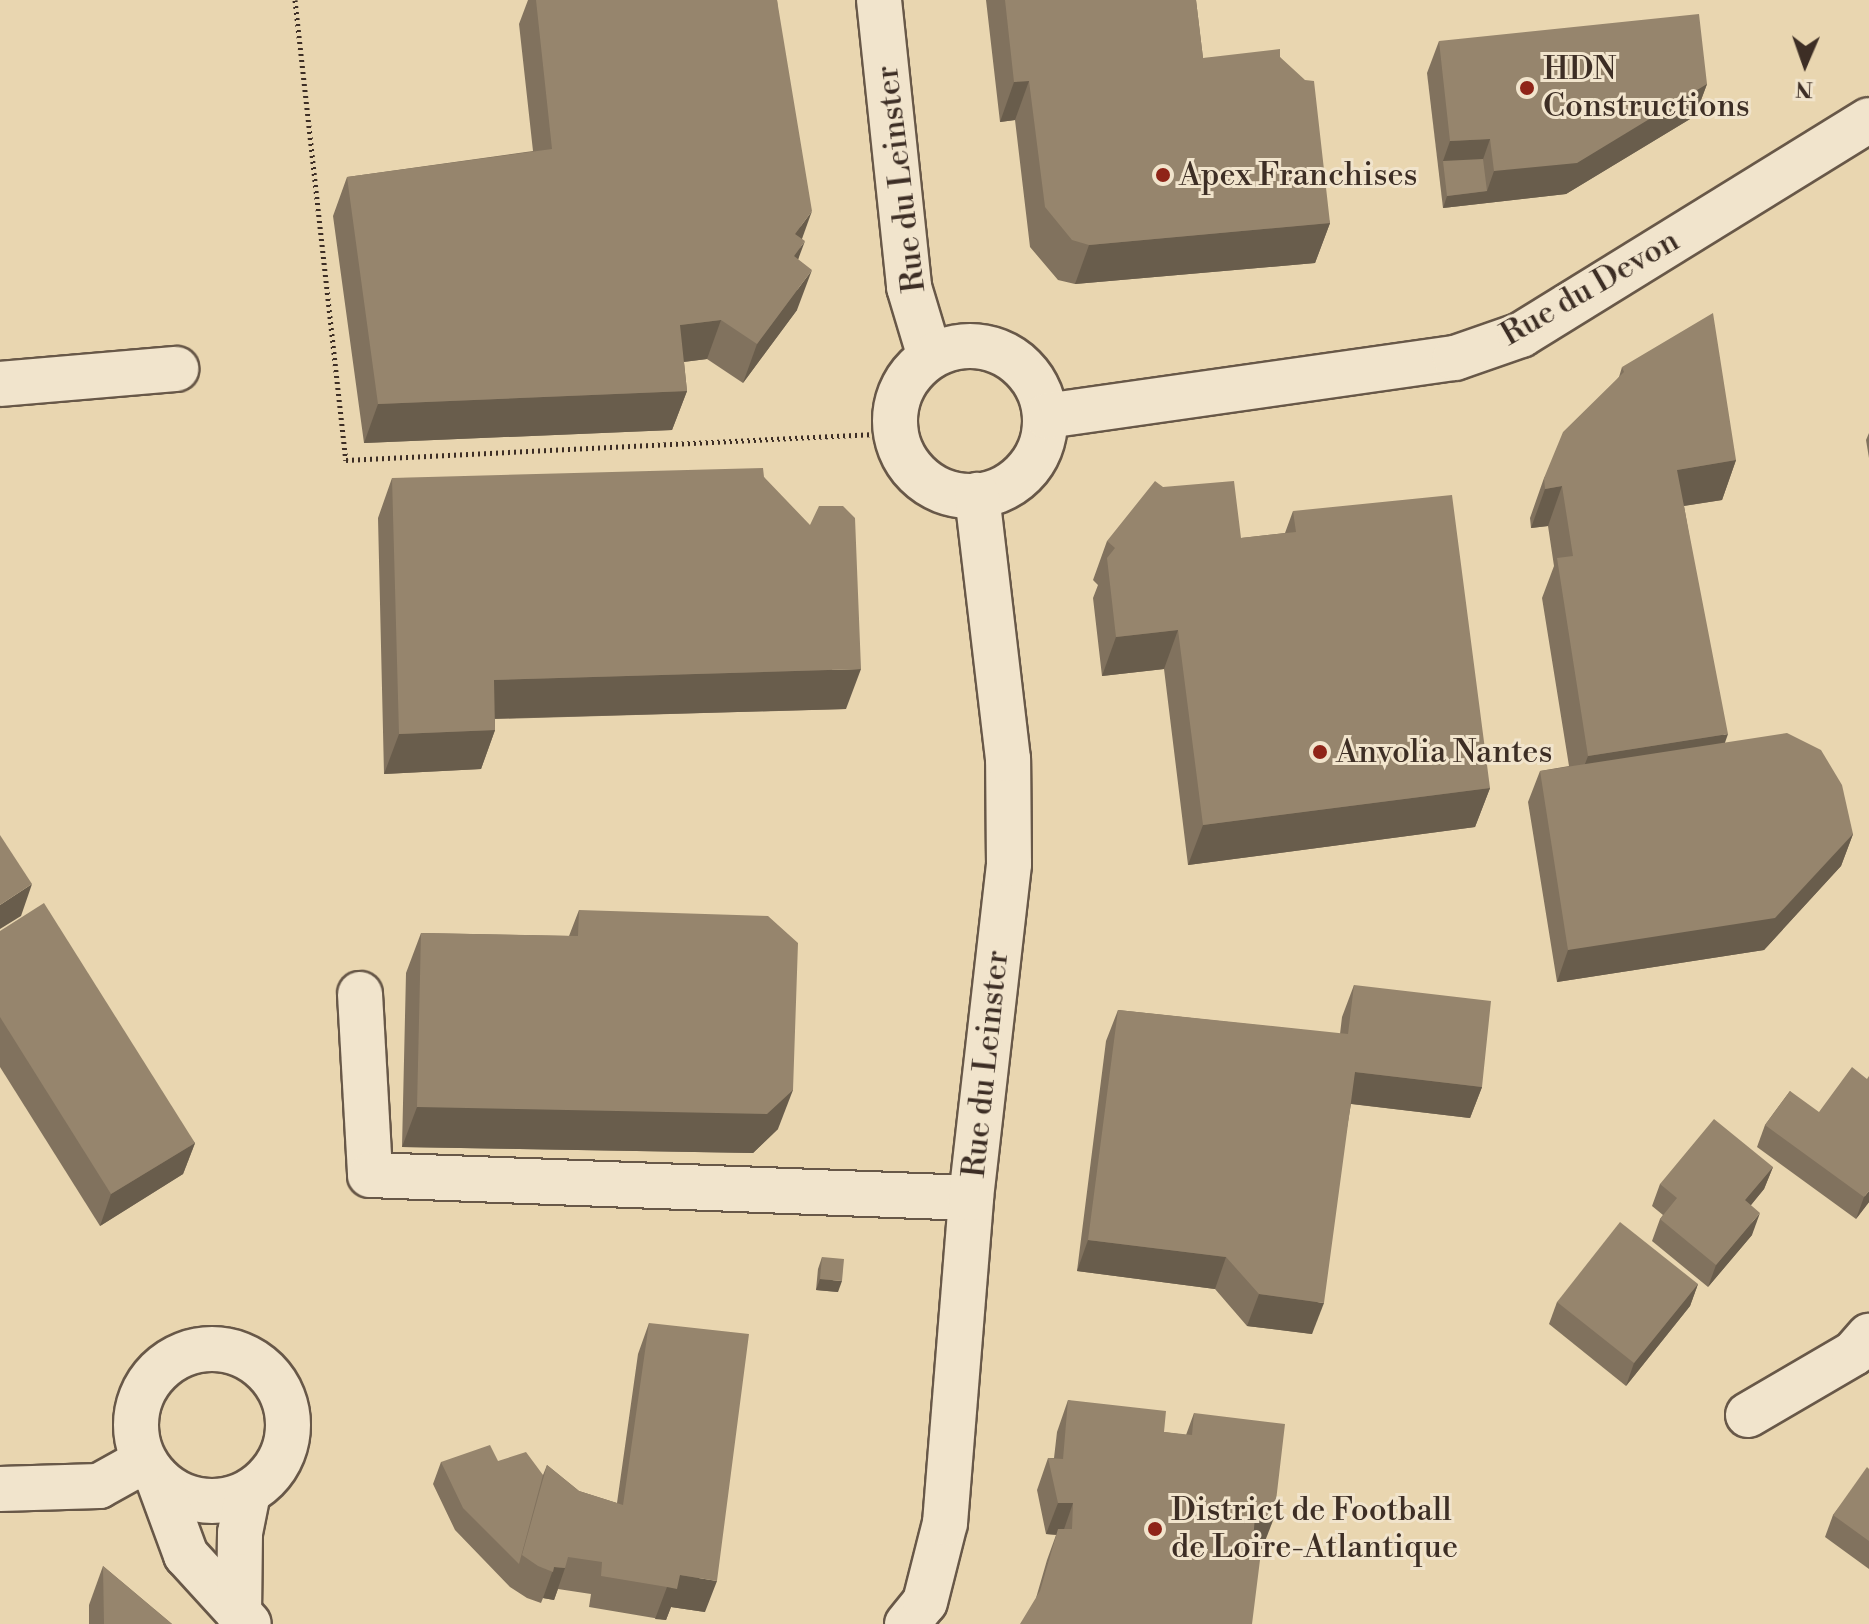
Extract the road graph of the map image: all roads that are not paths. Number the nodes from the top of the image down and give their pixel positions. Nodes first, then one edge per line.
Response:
1 (879, 0) edge
2 (1869, 120) edge
3 (930, 357) junction
4 (176, 369) dead end
5 (0, 384) edge
6 (1046, 416) junction
7 (977, 495) junction
8 (360, 994) dead end
9 (971, 1198) junction
10 (1869, 1336) edge
11 (1748, 1415) dead end
12 (151, 1470) junction
13 (0, 1489) edge
14 (248, 1493) junction
15 (244, 1619) edge
16 (907, 1624) edge

1 - 3 street, Rue du Leinster
2 - 6 street, Rue du Devon
3 - 6 street
3 - 7 street
4 - 5 street
6 - 7 street
7 - 9 street, Rue du Leinster
8 - 9 street
9 - 16 street, Rue du Leinster
10 - 11 street
12 - 13 street
12 - 14 street
12 - 14 street
12 - 15 street
14 - 15 street

